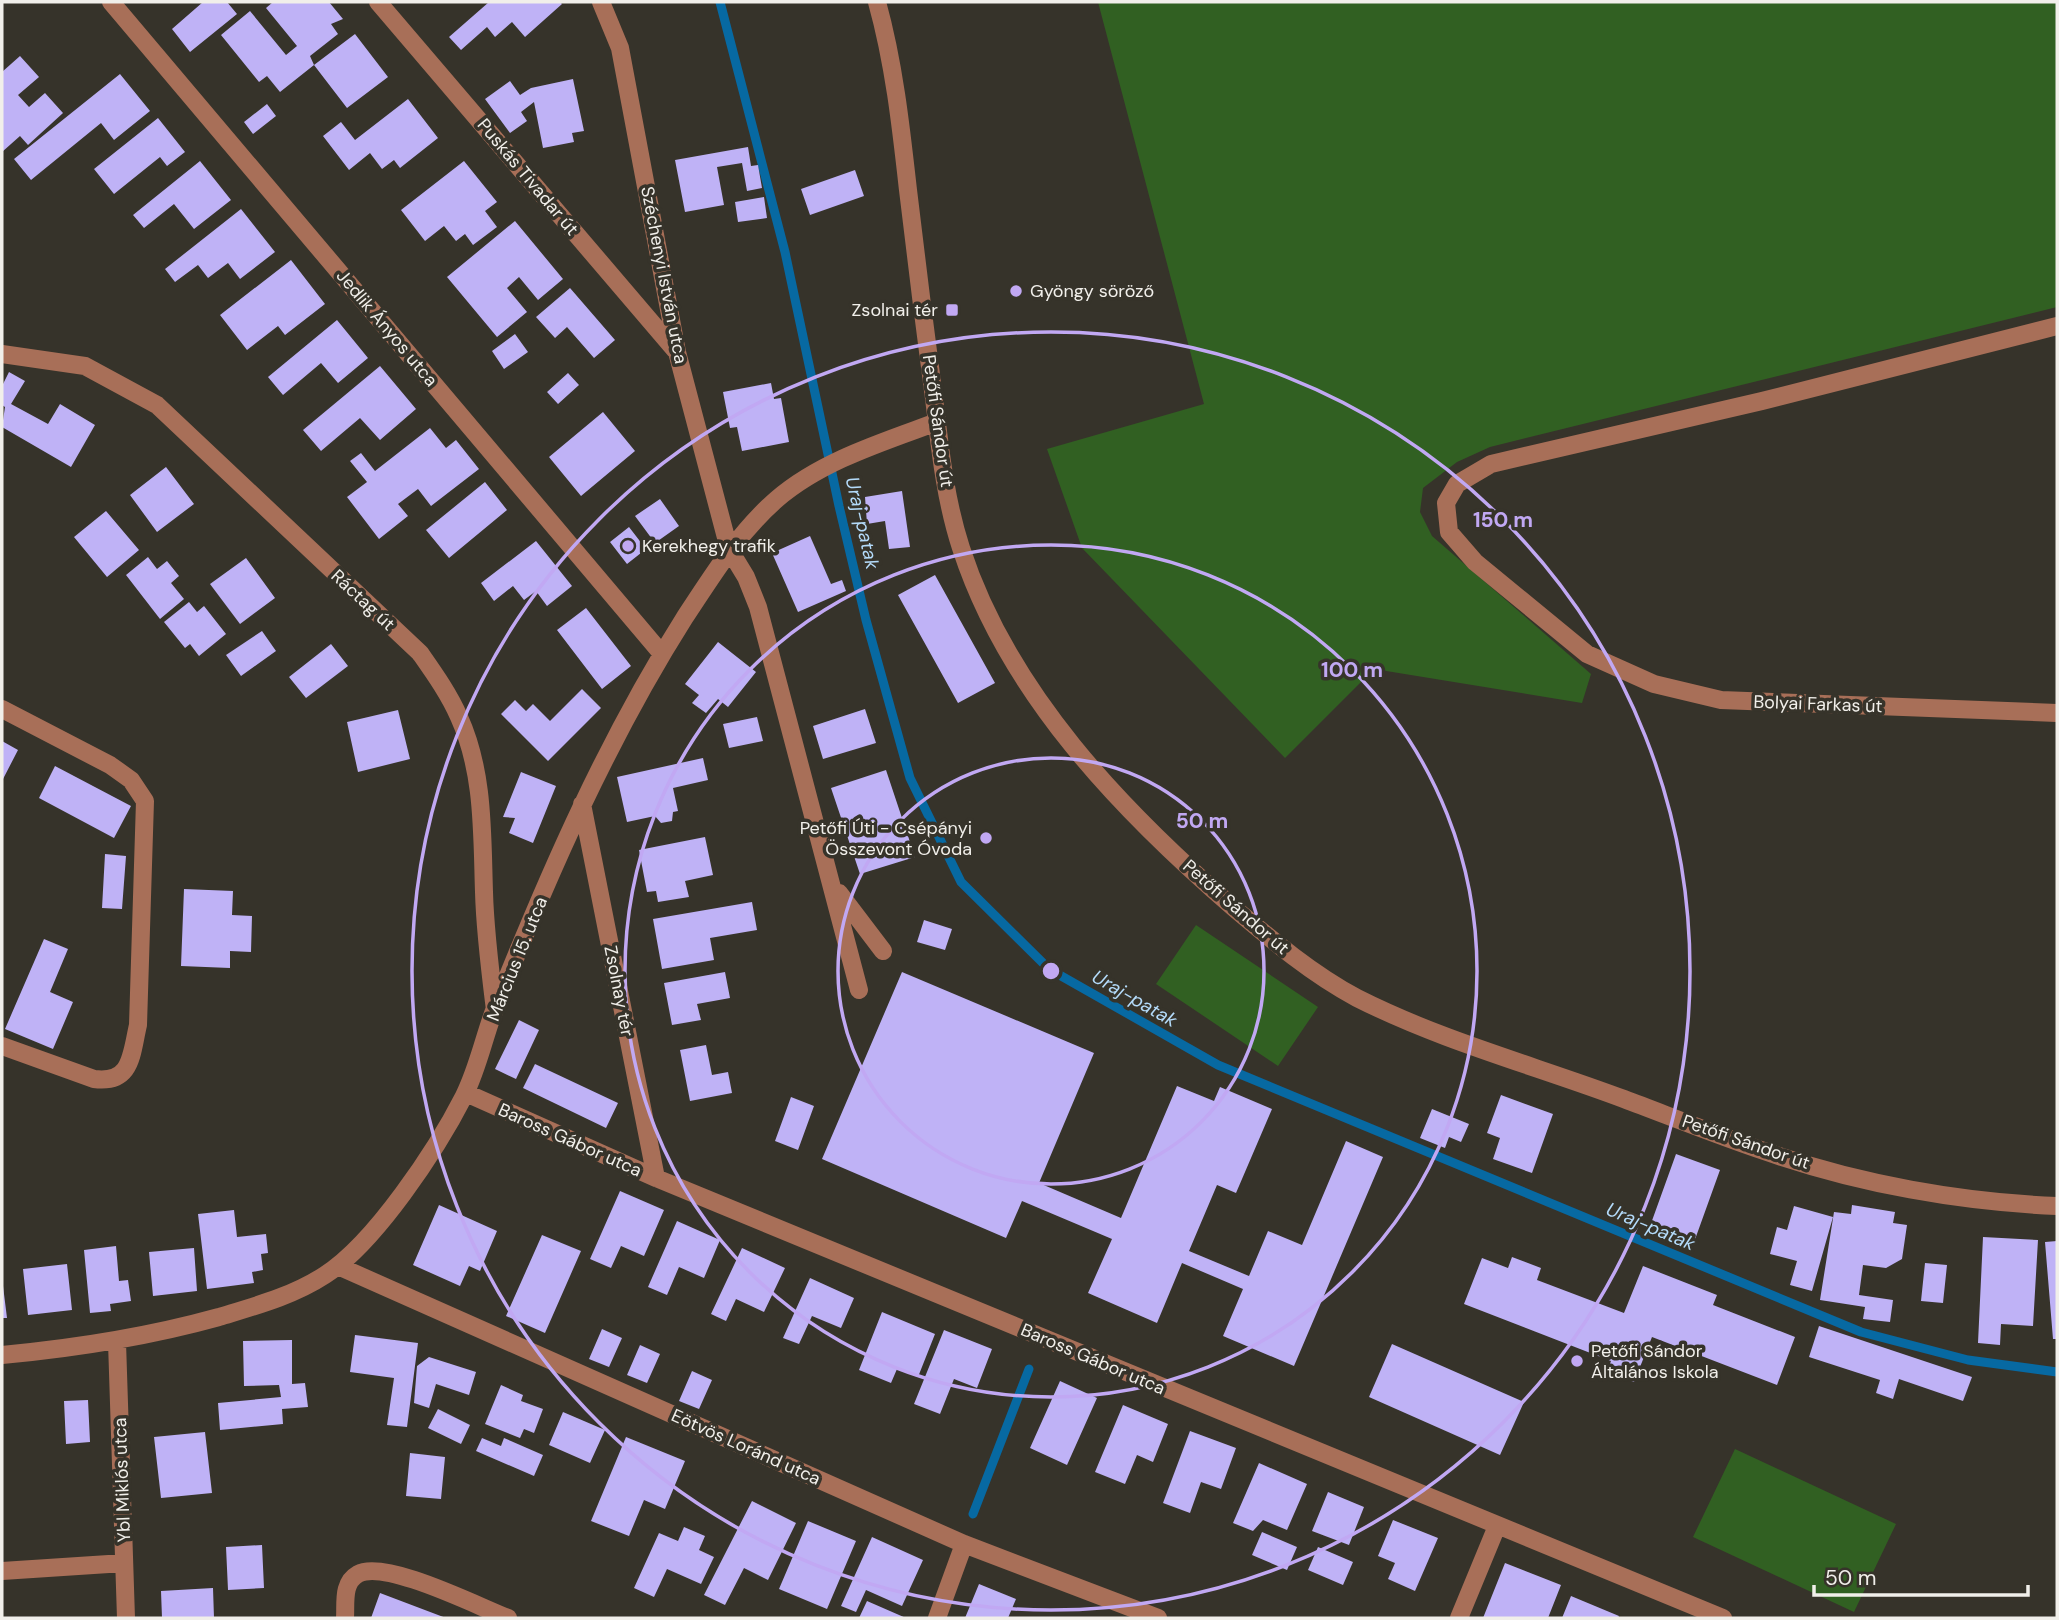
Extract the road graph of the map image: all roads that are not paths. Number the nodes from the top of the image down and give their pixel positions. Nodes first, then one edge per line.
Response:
1 (111, 2) edge
2 (379, 2) edge
3 (601, 2) edge
4 (877, 2) edge
5 (2057, 326) edge
6 (677, 352) junction
7 (2, 354) edge
8 (937, 422) junction
9 (729, 549) junction
10 (662, 654) junction
11 (2, 709) edge
12 (2057, 713) edge
13 (582, 804) junction
14 (831, 883) junction
15 (883, 951) dead end
16 (859, 990) dead end
17 (495, 1010) junction
18 (2, 1046) edge
19 (466, 1093) junction
20 (656, 1178) junction
21 (2057, 1206) edge
22 (338, 1266) junction
23 (117, 1342) junction
24 (2, 1354) edge
25 (1497, 1526) junction
26 (964, 1544) junction
27 (124, 1563) junction
28 (2, 1571) edge
29 (126, 1618) edge
30 (345, 1618) edge
31 (508, 1618) edge
32 (937, 1618) edge
33 (1158, 1618) edge
34 (1459, 1618) edge
35 (1723, 1618) edge

1 - 10 street, Jedlik Ányos utca
2 - 6 street, Puskás Tivadar út
3 - 6 street, Széchenyi István utca
4 - 8 street, Petőfi Sándor út
5 - 12 street, Bolyai Farkas út
6 - 9 street, Széchenyi István utca
7 - 17 street, Ráctag út
8 - 9 street, Március 15. utca
8 - 21 street, Petőfi Sándor út
9 - 10 street, Március 15. utca
9 - 14 street, Széchenyi István utca
10 - 13 street, Március 15. utca
11 - 18 street
13 - 17 street, Március 15. utca
13 - 20 street, Zsolnay tér
14 - 15 street
14 - 16 street, Széchenyi István utca
17 - 19 street, Március 15. utca
19 - 20 street, Baross Gábor utca
19 - 22 street, Március 15. utca
20 - 25 street, Baross Gábor utca
22 - 23 street, Március 15. utca
22 - 26 street, Eötvös Loránd utca
23 - 24 street, Március 15. utca
23 - 27 street, Ybl Miklós utca
25 - 34 street
25 - 35 street, Baross Gábor utca
26 - 32 street
26 - 33 street, Eötvös Loránd utca
27 - 28 street
27 - 29 street, Ybl Miklós utca
30 - 31 street

